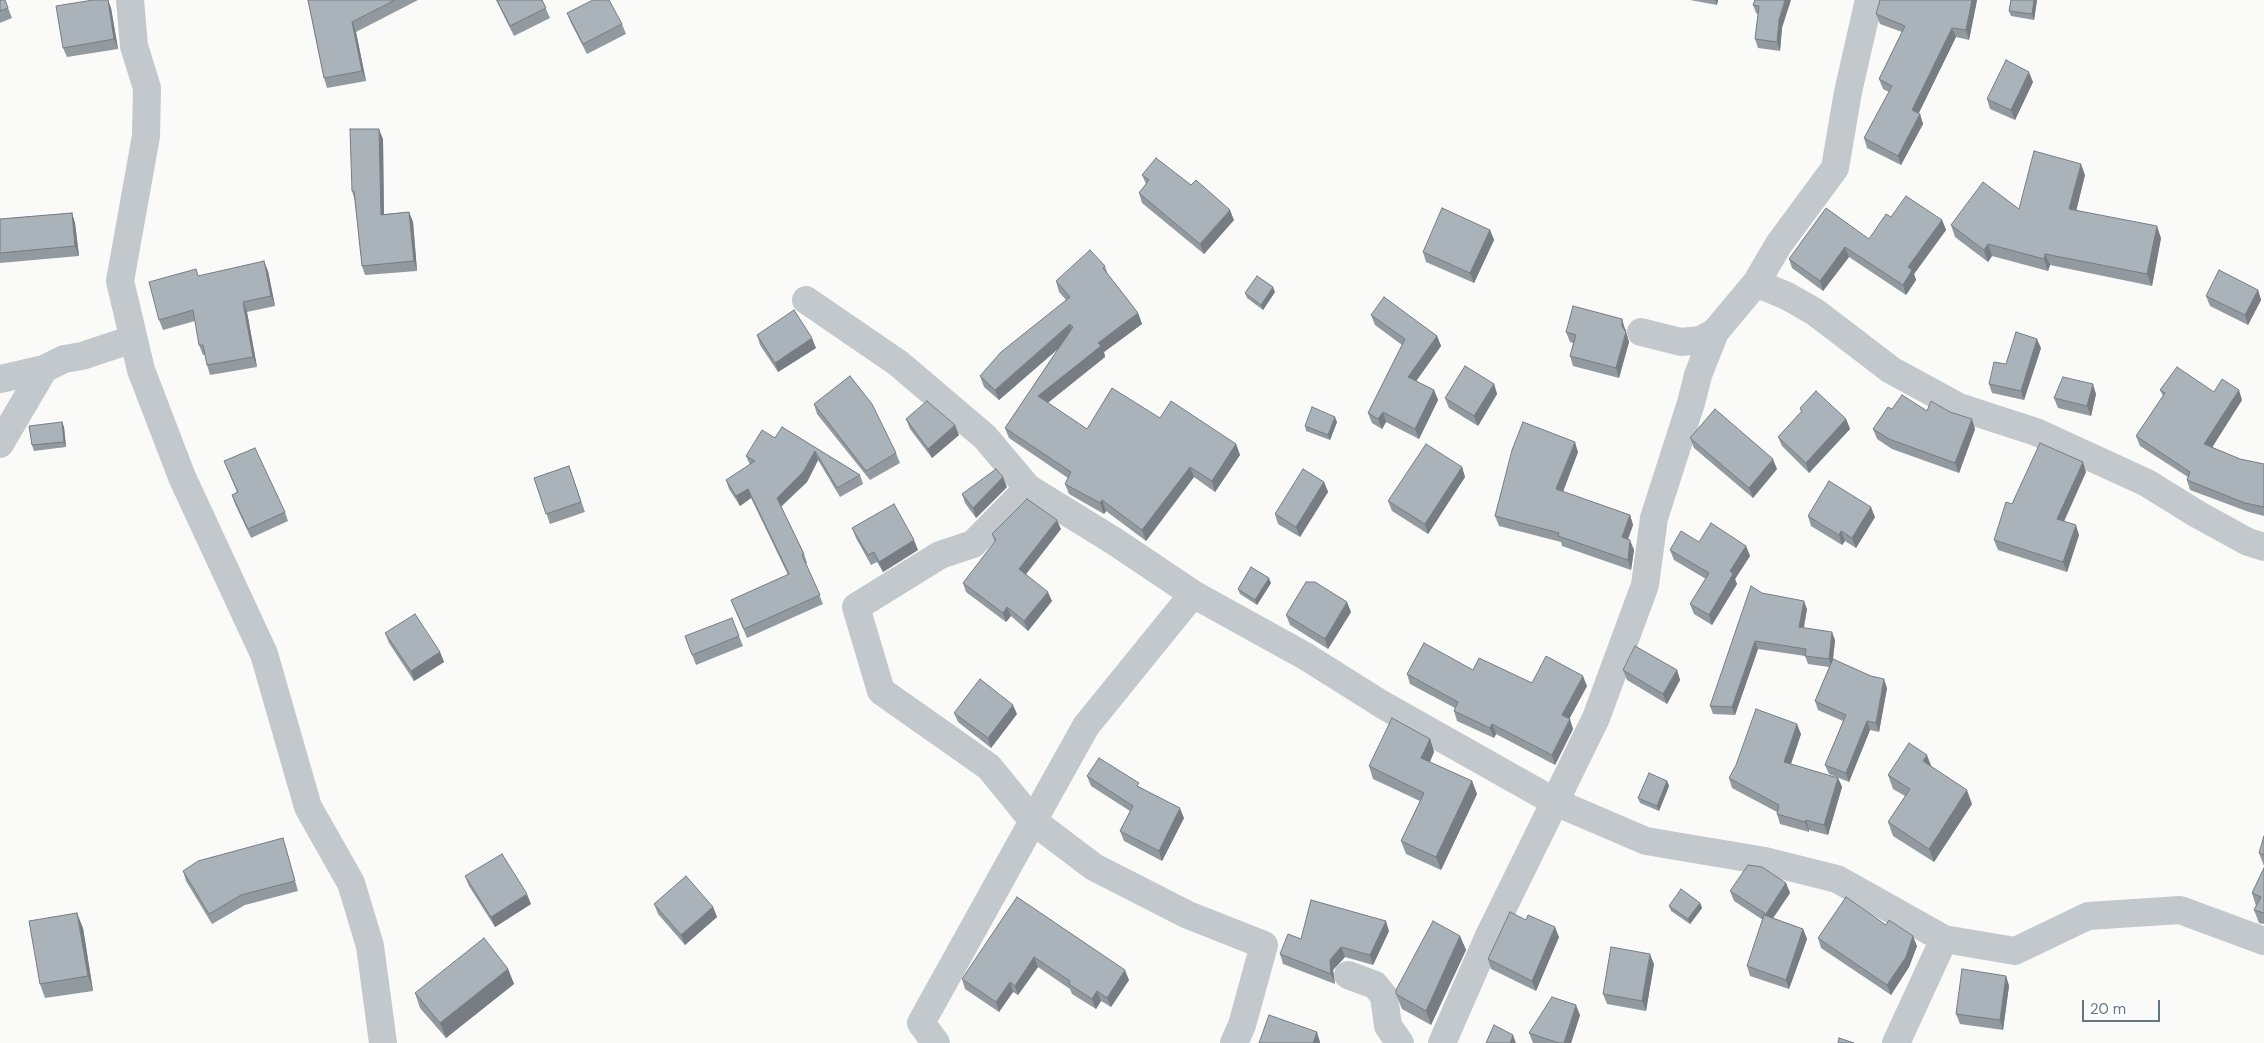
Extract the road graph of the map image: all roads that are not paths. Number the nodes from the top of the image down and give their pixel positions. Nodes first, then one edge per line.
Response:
1 (130, 0) edge
2 (1869, 0) edge
3 (1756, 283) junction
4 (806, 300) dead end
5 (1640, 332) dead end
6 (1715, 332) junction
7 (134, 338) junction
8 (44, 369) junction
9 (0, 379) edge
10 (0, 444) edge
11 (1028, 488) junction
12 (2264, 547) edge
13 (1193, 594) junction
14 (1555, 802) junction
15 (1033, 821) junction
16 (1944, 939) junction
17 (2264, 942) edge
18 (1348, 975) dead end
19 (383, 1043) edge
20 (936, 1043) edge
21 (1234, 1043) edge
22 (1400, 1043) edge
23 (1442, 1043) edge
24 (1896, 1043) edge

1 - 7 street
2 - 3 street
3 - 6 street
3 - 12 street
4 - 11 street
5 - 6 street
6 - 14 street
7 - 8 street
7 - 19 street
8 - 9 street
8 - 10 street
11 - 13 street
11 - 15 street
13 - 14 street
13 - 15 street
14 - 16 street
14 - 23 street
15 - 20 street
15 - 21 street
16 - 17 street
16 - 24 street
18 - 22 street

